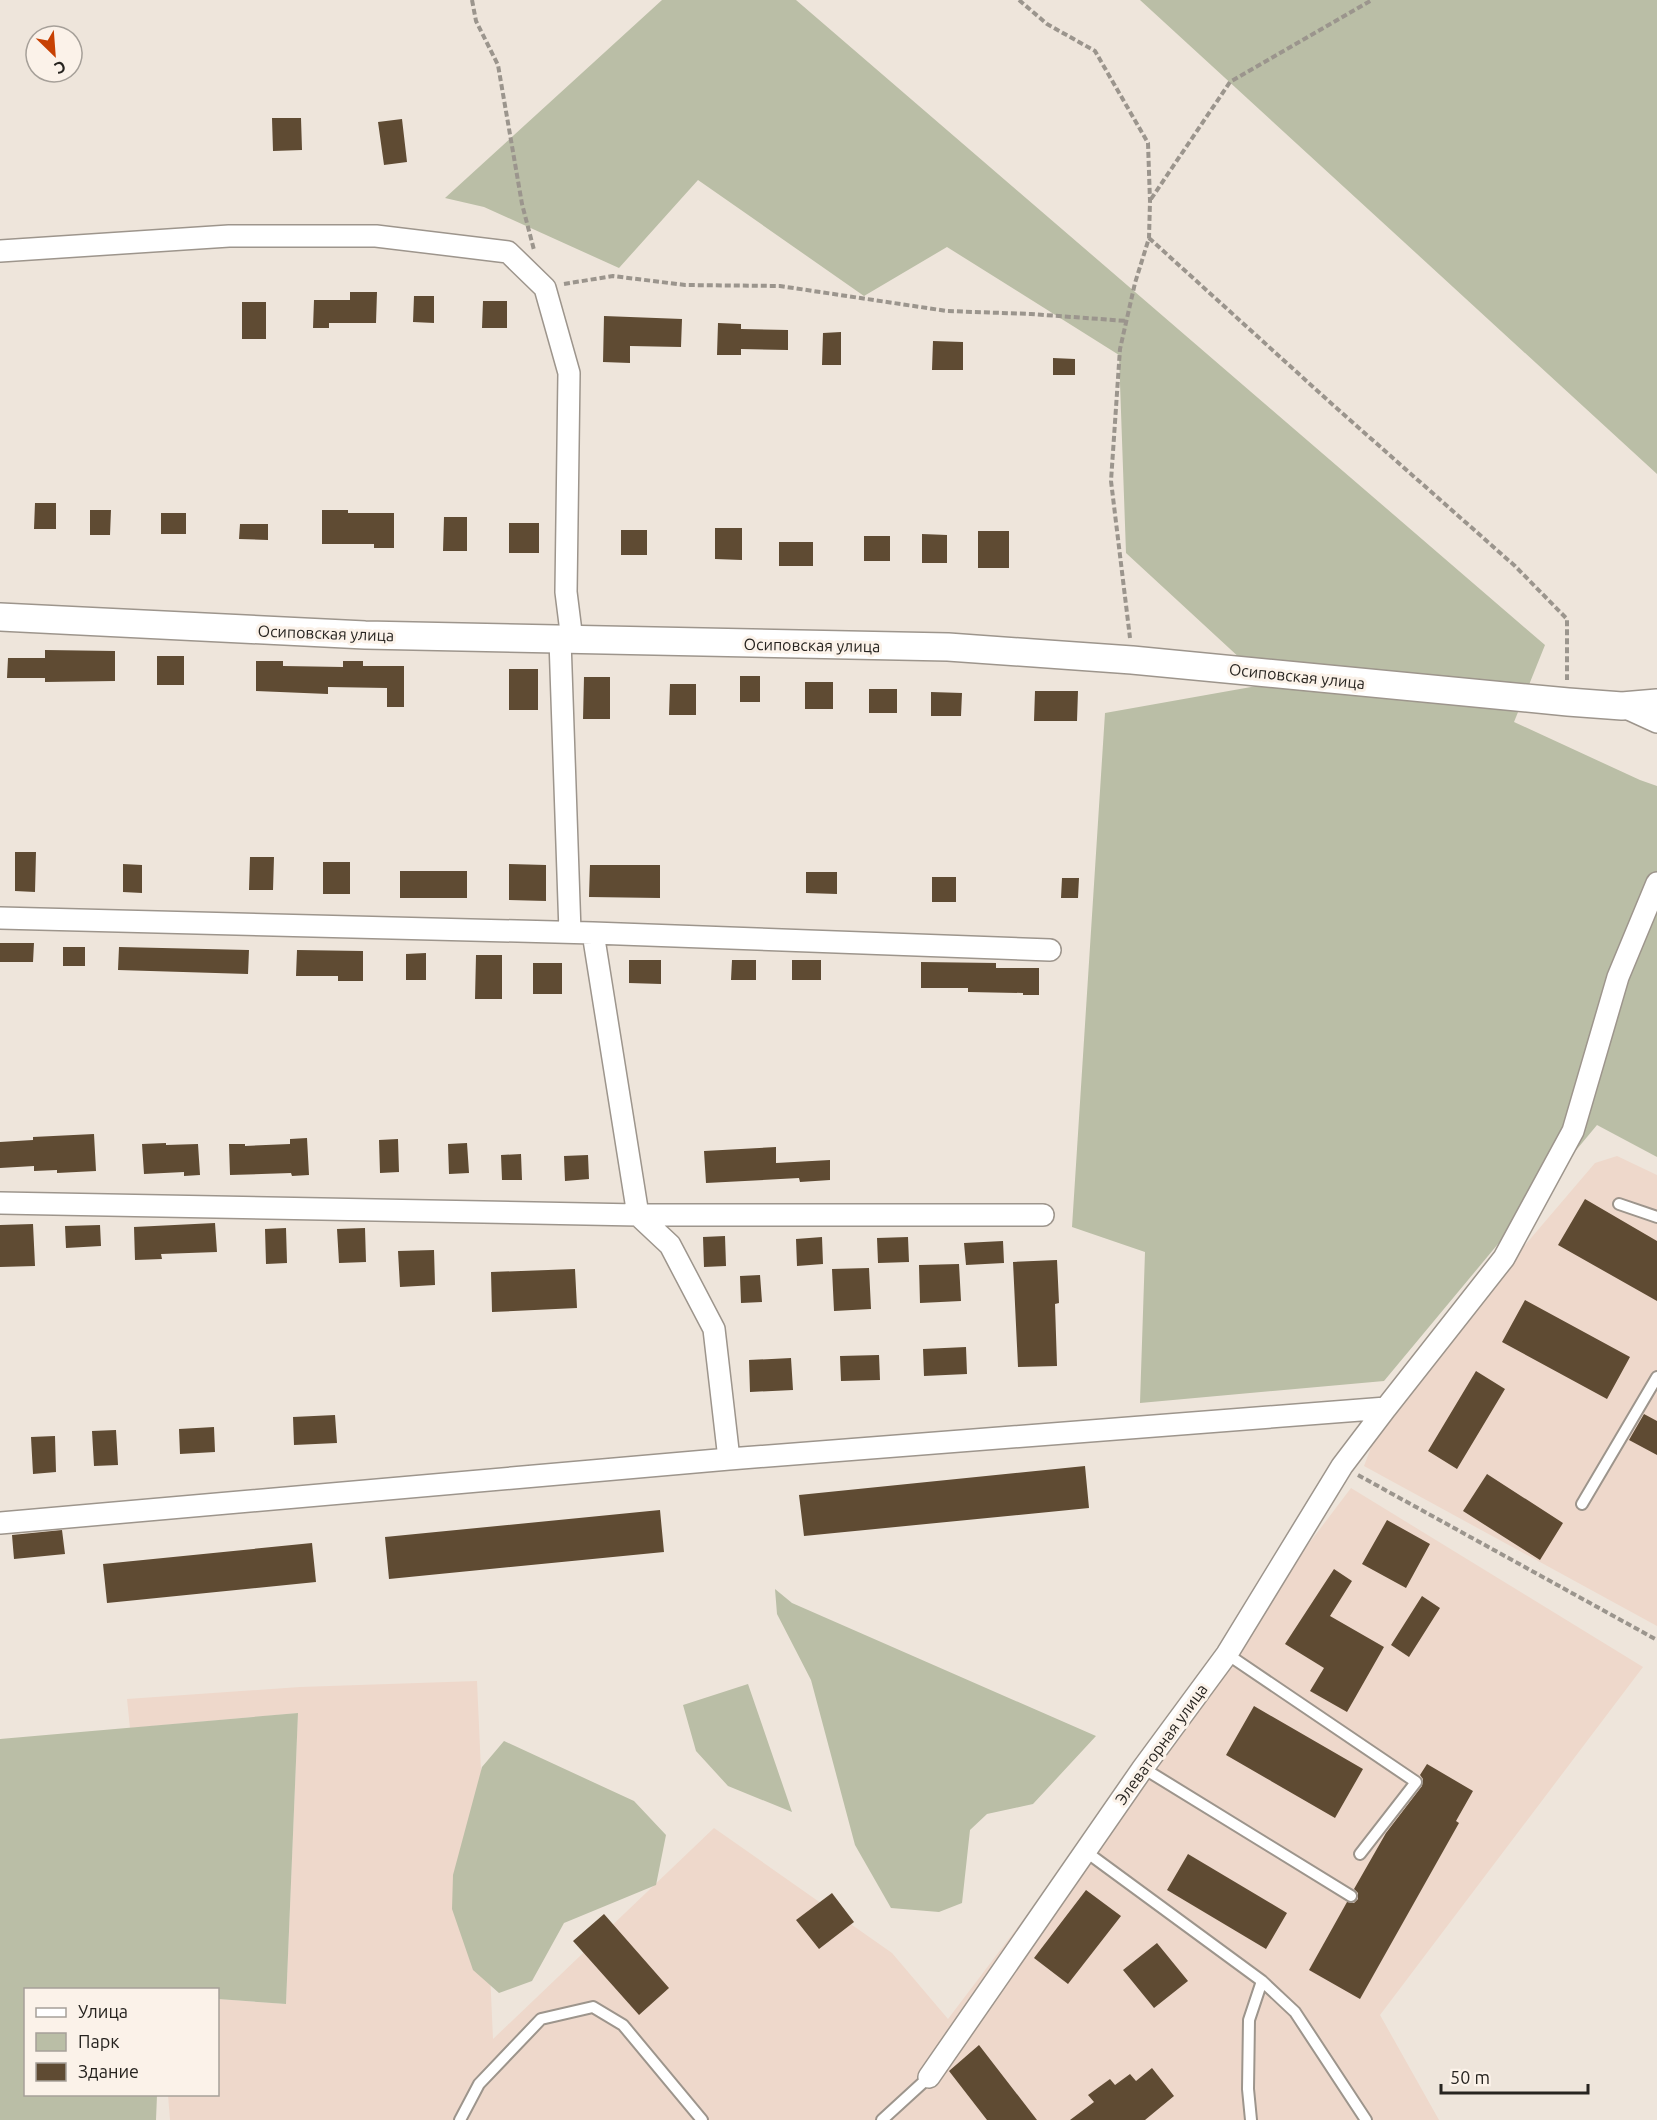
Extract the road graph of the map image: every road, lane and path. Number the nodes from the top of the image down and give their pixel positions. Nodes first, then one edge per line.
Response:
1 (472, 0) edge
2 (1019, 0) edge
3 (1372, 0) edge
4 (1150, 201) junction
5 (1149, 238) junction
6 (0, 251) edge
7 (545, 288) junction
8 (1127, 321) junction
9 (0, 617) edge
10 (566, 640) junction
11 (1132, 660) junction
12 (1568, 702) junction
13 (1657, 703) edge
14 (1622, 706) junction
15 (1657, 722) edge
16 (1657, 883) edge
17 (0, 918) edge
18 (570, 932) junction
19 (593, 933) junction
20 (1050, 950) dead end
21 (0, 1203) edge
22 (1619, 1204) dead end
23 (638, 1215) junction
24 (1043, 1215) dead end
25 (1657, 1217) edge
26 (1657, 1377) edge
27 (1386, 1408) junction
28 (729, 1459) junction
29 (1342, 1466) junction
30 (1582, 1504) dead end
31 (0, 1522) edge
32 (1657, 1640) edge
33 (1227, 1654) junction
34 (1143, 1768) junction
35 (1085, 1851) junction
36 (1360, 1854) dead end
37 (1350, 1896) dead end
38 (1262, 1980) junction
39 (929, 2077) joint
40 (460, 2120) edge
41 (702, 2120) edge
42 (882, 2120) edge
43 (1251, 2120) edge
44 (1366, 2120) edge

1 - 7 path
2 - 4 path
3 - 4 path
4 - 5 path
5 - 8 path
5 - 12 path
6 - 7 street
7 - 8 path
7 - 10 street
8 - 11 path
9 - 10 street, Осиповская улица
10 - 11 street, Осиповская улица
10 - 18 street
11 - 12 street, Осиповская улица
12 - 14 street, Осиповская улица
13 - 14 street
14 - 15 street
16 - 27 street, Элеваторная улица
17 - 18 street
18 - 19 street
19 - 20 street
19 - 23 street
21 - 23 street
22 - 25 lane
23 - 24 street
23 - 28 street
26 - 30 lane
27 - 28 street
27 - 29 street, Элеваторная улица
28 - 31 street
29 - 32 path
29 - 33 street, Элеваторная улица
33 - 34 street, Элеваторная улица
33 - 36 lane
34 - 35 street, Элеваторная улица
34 - 37 lane
35 - 38 lane
35 - 39 street, Элеваторная улица
38 - 43 lane
38 - 44 lane
39 - 42 lane
40 - 41 lane

